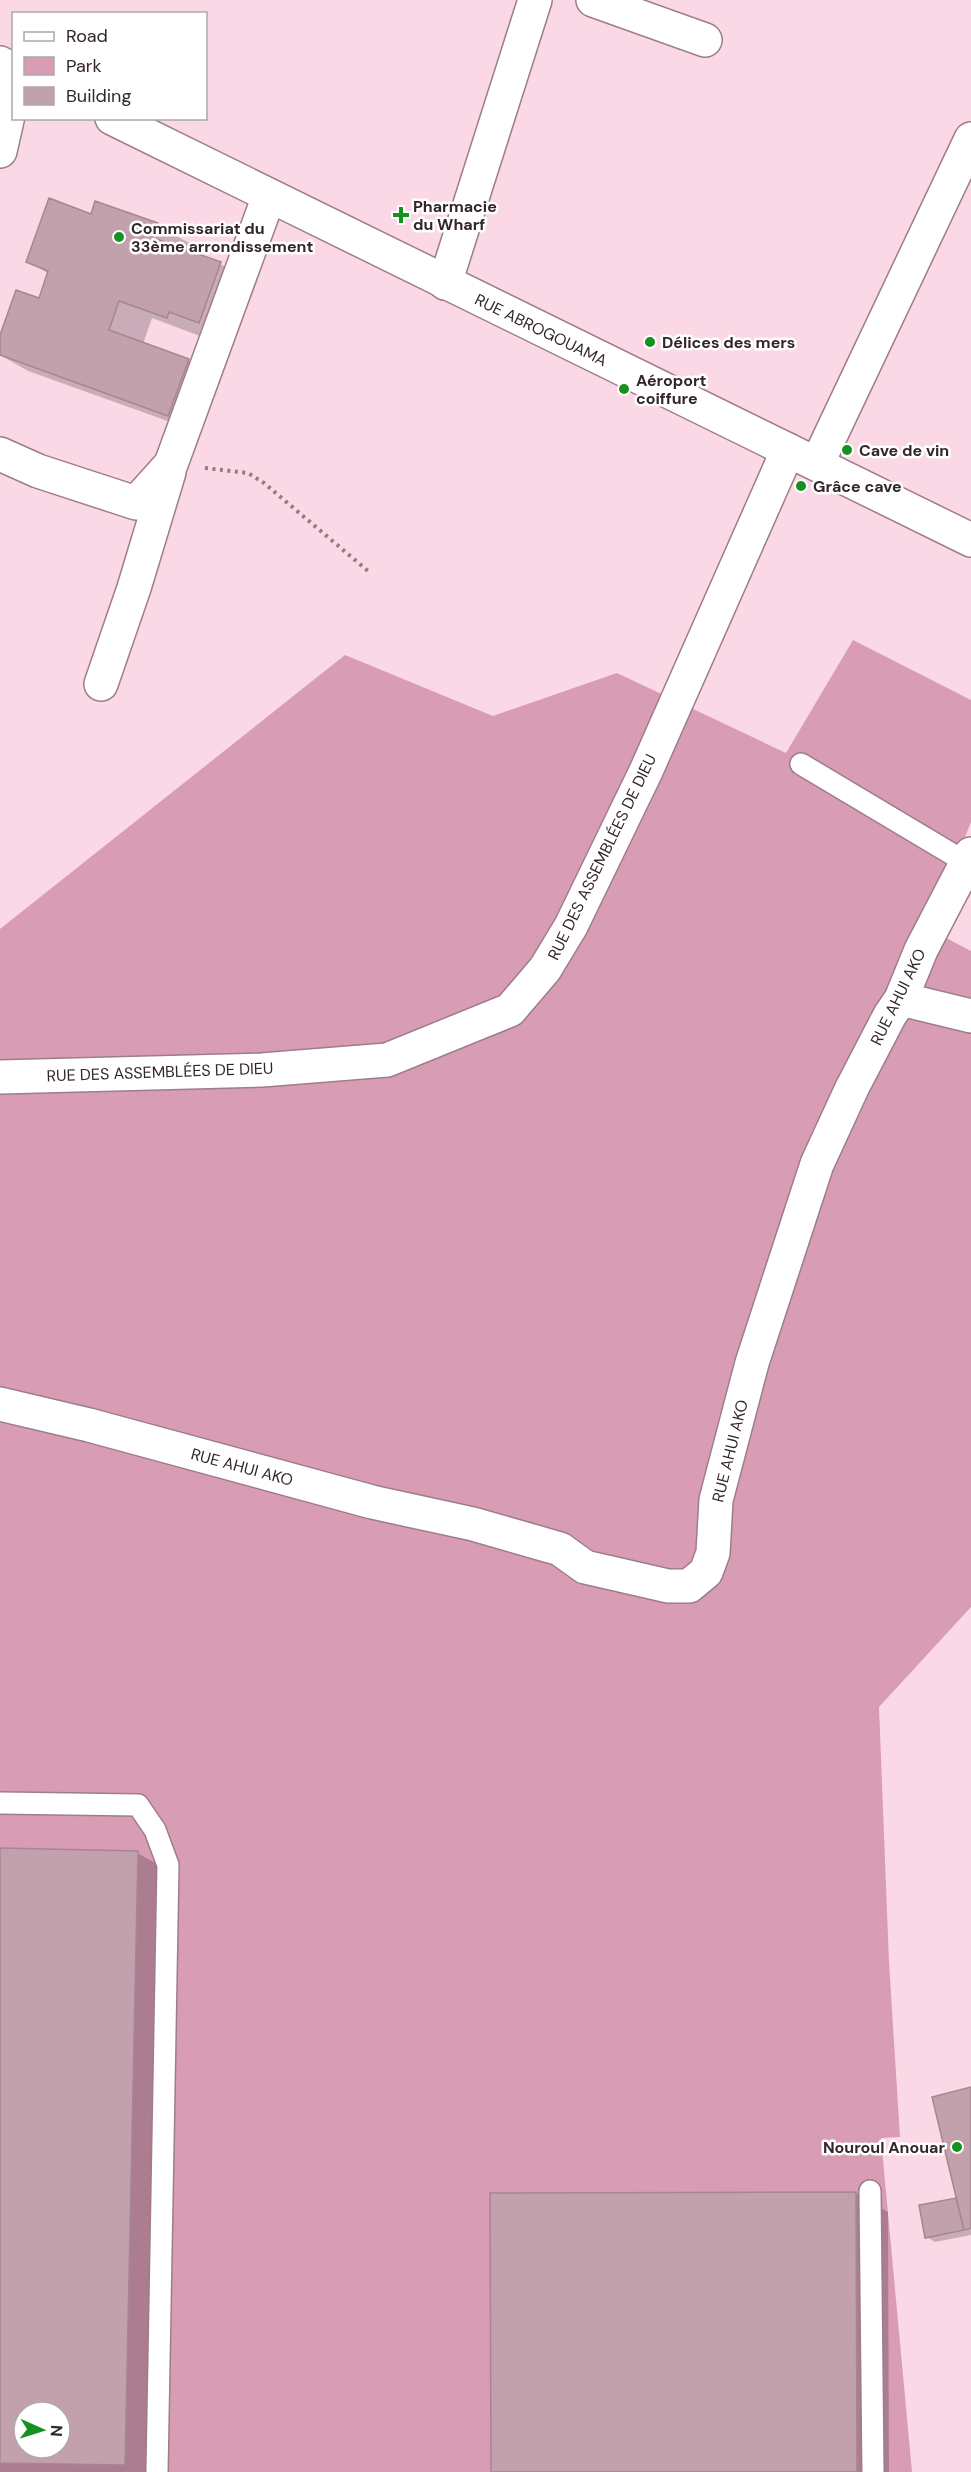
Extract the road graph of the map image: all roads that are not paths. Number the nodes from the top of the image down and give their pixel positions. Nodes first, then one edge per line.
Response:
1 (535, 0) edge
2 (593, 0) edge
3 (705, 40) dead end
4 (12, 98) edge
5 (116, 120) edge
6 (971, 139) edge
7 (0, 152) edge
8 (269, 196) junction
9 (445, 283) junction
10 (788, 450) junction
11 (0, 454) edge
12 (171, 464) junction
13 (817, 464) junction
14 (971, 540) edge
15 (100, 684) dead end
16 (801, 764) dead end
17 (969, 859) edge
18 (901, 999) junction
19 (971, 1017) edge
20 (0, 1077) edge
21 (0, 1404) edge
22 (0, 1803) edge
23 (870, 2192) dead end
24 (157, 2472) edge
25 (873, 2472) edge

1 - 9 street
2 - 3 street
4 - 7 street
5 - 8 street, RUE ABROGOUAMA
6 - 13 street
8 - 9 street, RUE ABROGOUAMA
8 - 12 street
9 - 10 street, RUE ABROGOUAMA
10 - 13 street, RUE ABROGOUAMA
10 - 20 street, RUE DES ASSEMBLÉES DE DIEU
11 - 12 street
12 - 15 street
13 - 14 street, RUE ABROGOUAMA
16 - 17 lane
17 - 18 street, RUE AHUI AKO
18 - 19 street
18 - 21 street, RUE AHUI AKO
22 - 24 lane
23 - 25 lane

